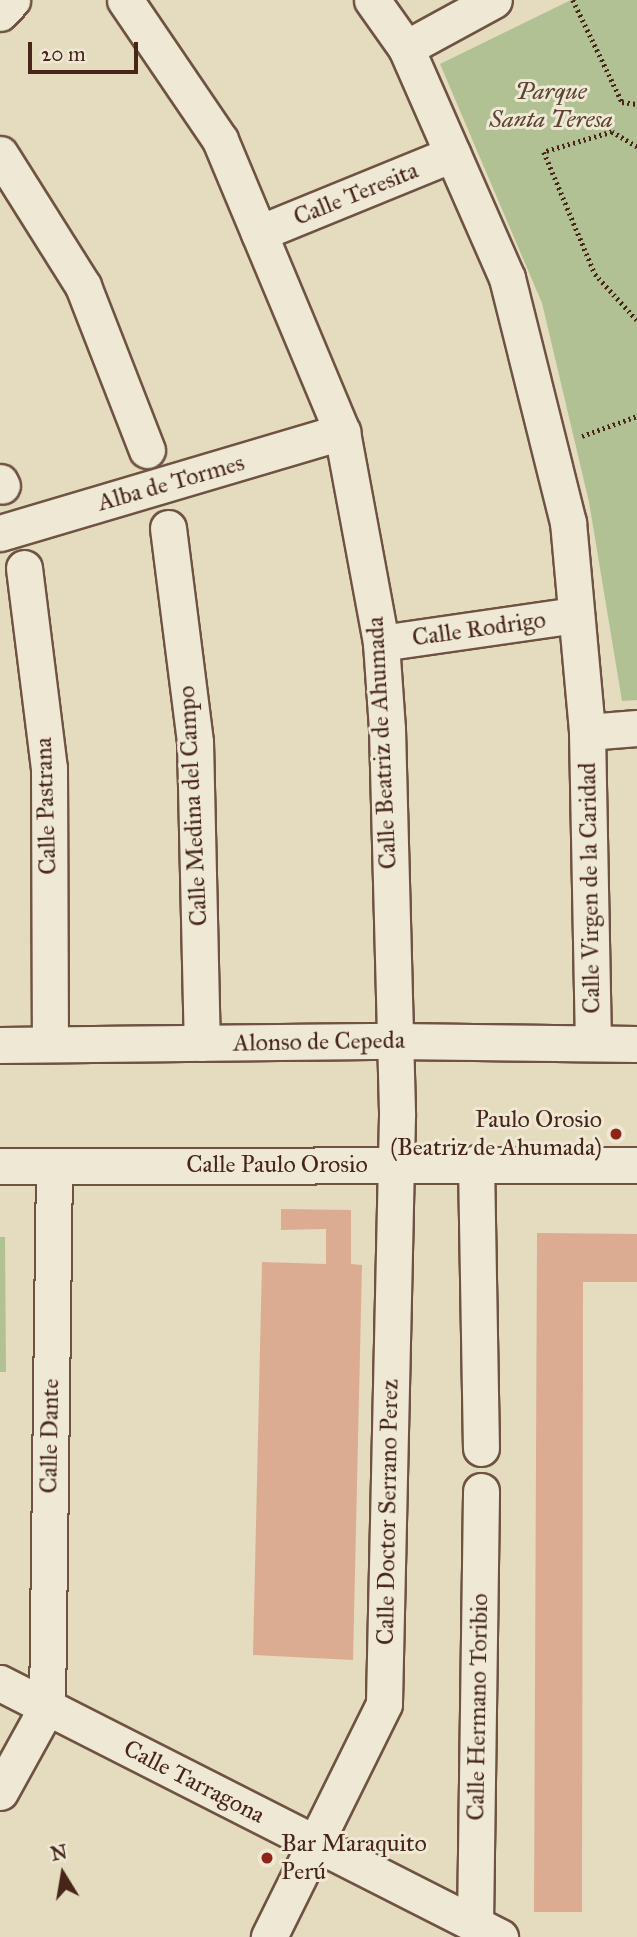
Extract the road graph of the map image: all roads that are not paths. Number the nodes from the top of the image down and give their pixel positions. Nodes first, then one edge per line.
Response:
1 (12, 0) edge
2 (125, 0) edge
3 (372, 0) edge
4 (494, 0) edge
5 (0, 13) edge
6 (406, 48) junction
7 (0, 154) edge
8 (453, 154) junction
9 (259, 233) junction
10 (342, 432) junction
11 (147, 450) dead end
12 (168, 528) dead end
13 (0, 533) edge
14 (24, 568) dead end
15 (576, 615) junction
16 (381, 643) junction
17 (637, 728) edge
18 (587, 732) junction
19 (395, 1041) junction
20 (202, 1043) junction
21 (593, 1043) junction
22 (50, 1044) junction
23 (637, 1044) edge
24 (0, 1045) edge
25 (476, 1163) junction
26 (397, 1164) junction
27 (637, 1165) edge
28 (0, 1166) edge
29 (54, 1166) junction
30 (481, 1448) dead end
31 (481, 1490) dead end
32 (0, 1684) edge
33 (47, 1707) junction
34 (0, 1792) edge
35 (317, 1846) junction
36 (487, 1931) edge
37 (269, 1937) edge

1 - 5 street
2 - 9 street, Calle Beatriz de Ahumada
3 - 6 street, Calle Virgen de la Caridad
4 - 6 street
6 - 8 street, Calle Virgen de la Caridad
7 - 11 street
8 - 9 street, Calle Teresita
8 - 15 street, Calle Virgen de la Caridad
9 - 10 street, Calle Beatriz de Ahumada
10 - 13 street, Alba de Tormes
10 - 16 street, Calle Beatriz de Ahumada
12 - 20 street, Calle Medina del Campo
14 - 22 street, Calle Pastrana
15 - 16 street, Calle Rodrigo
15 - 18 street, Calle Virgen de la Caridad
16 - 19 street, Calle Beatriz de Ahumada
17 - 18 street
18 - 21 street, Calle Virgen de la Caridad
19 - 20 street, Alonso de Cepeda
19 - 21 street, Alonso de Cepeda
19 - 26 street, Calle Beatriz de Ahumada
20 - 22 street, Alonso de Cepeda
21 - 23 street, Alonso de Cepeda
22 - 24 street, Alonso de Cepeda
25 - 26 street, Calle Paulo Orosio
25 - 27 street, Calle Paulo Orosio
25 - 30 street
26 - 29 street, Calle Paulo Orosio
26 - 35 street, Calle Doctor Serrano Perez
28 - 29 street, Calle Paulo Orosio
29 - 33 street, Calle Dante
31 - 36 street, Calle Hermano Toribio
32 - 33 street, Calle Tarragona
33 - 34 street
33 - 35 street, Calle Tarragona
35 - 36 street, Calle Tarragona
35 - 37 street, Calle Doctor Serrano Perez

